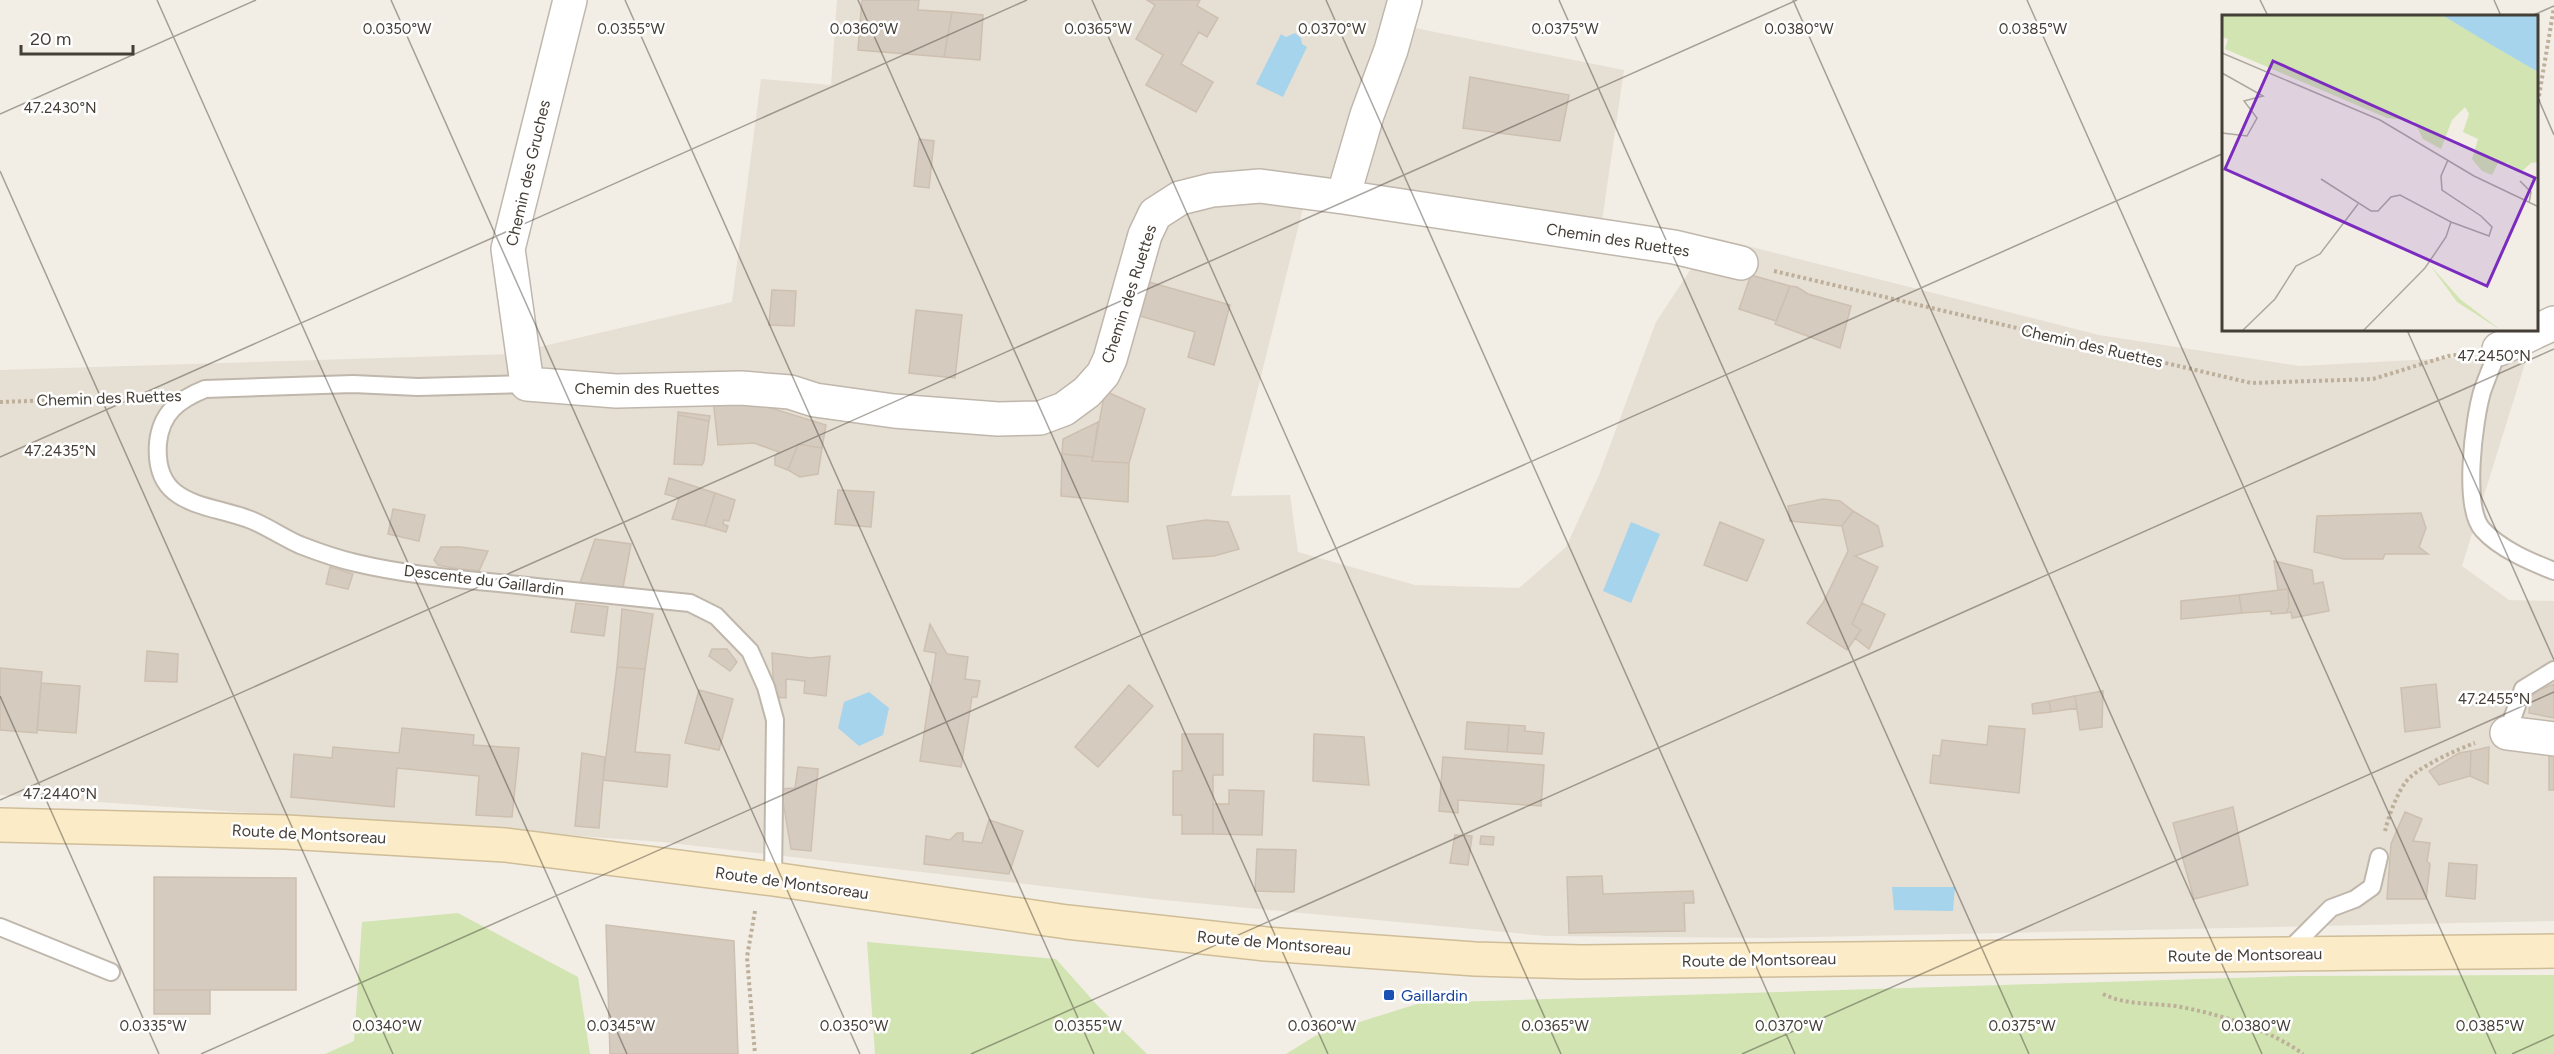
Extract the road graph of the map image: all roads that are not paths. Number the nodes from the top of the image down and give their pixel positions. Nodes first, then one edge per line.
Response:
1 (570, 0) edge
2 (1405, 0) edge
3 (1343, 197) junction
4 (1741, 263) road end
5 (2554, 323) edge
6 (2539, 330) edge
7 (2535, 332) edge
8 (2499, 349) joint
9 (527, 384) junction
10 (188, 396) joint
11 (2554, 572) edge
12 (2554, 670) edge
13 (2507, 732) joint
14 (2554, 739) edge
15 (0, 825) edge
16 (2379, 856) road end
17 (767, 879) junction
18 (0, 927) edge
19 (2554, 951) edge
20 (2285, 954) junction
21 (111, 972) dead end

1 - 9 street, Chemin des Gruches
2 - 3 street
3 - 4 street, Chemin des Ruettes
3 - 9 street, Chemin des Ruettes
5 - 6 street
7 - 8 street
8 - 11 lane
9 - 10 lane, Chemin des Ruettes
10 - 17 lane, Descente du Gaillardin
12 - 13 lane
13 - 14 street
15 - 17 main road, Route de Montsoreau
16 - 20 lane
17 - 20 main road, Route de Montsoreau
18 - 21 lane
19 - 20 main road, Route de Montsoreau

